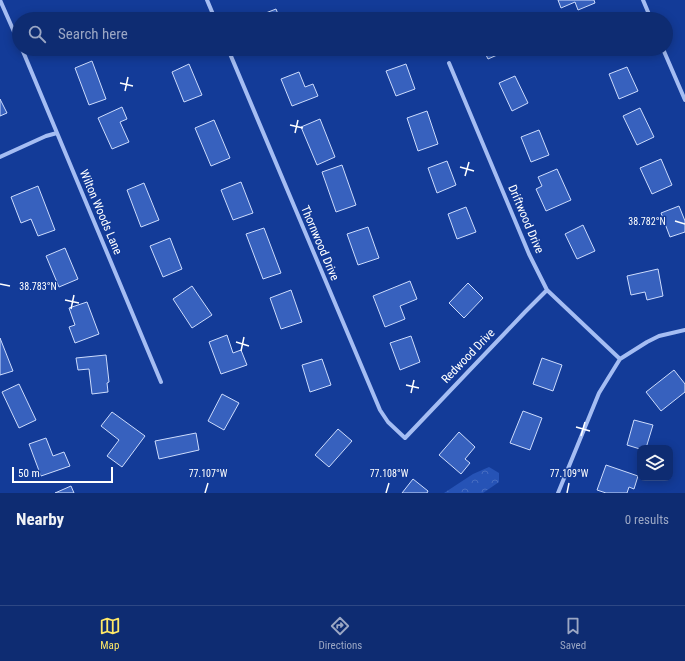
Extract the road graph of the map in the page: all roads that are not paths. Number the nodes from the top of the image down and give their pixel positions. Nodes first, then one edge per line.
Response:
1 (0, 0) edge
2 (207, 0) edge
3 (643, 0) edge
4 (212, 12) edge
5 (648, 12) edge
6 (12, 27) edge
7 (25, 56) edge
8 (231, 56) edge
9 (666, 56) edge
10 (449, 63) dead end
11 (685, 100) edge
12 (57, 133) junction
13 (0, 157) edge
14 (548, 290) junction
15 (685, 330) edge
16 (620, 359) junction
17 (161, 382) dead end
18 (405, 438) joint
19 (558, 493) edge

1 - 6 street
2 - 4 street
3 - 5 street
7 - 12 street, Wilton Woods Lane
8 - 18 street, Thornwood Drive
9 - 11 street
10 - 14 street, Driftwood Drive
12 - 13 street
12 - 17 street, Wilton Woods Lane
14 - 16 street, Driftwood Drive
14 - 18 street, Redwood Drive
15 - 16 street
16 - 19 street

